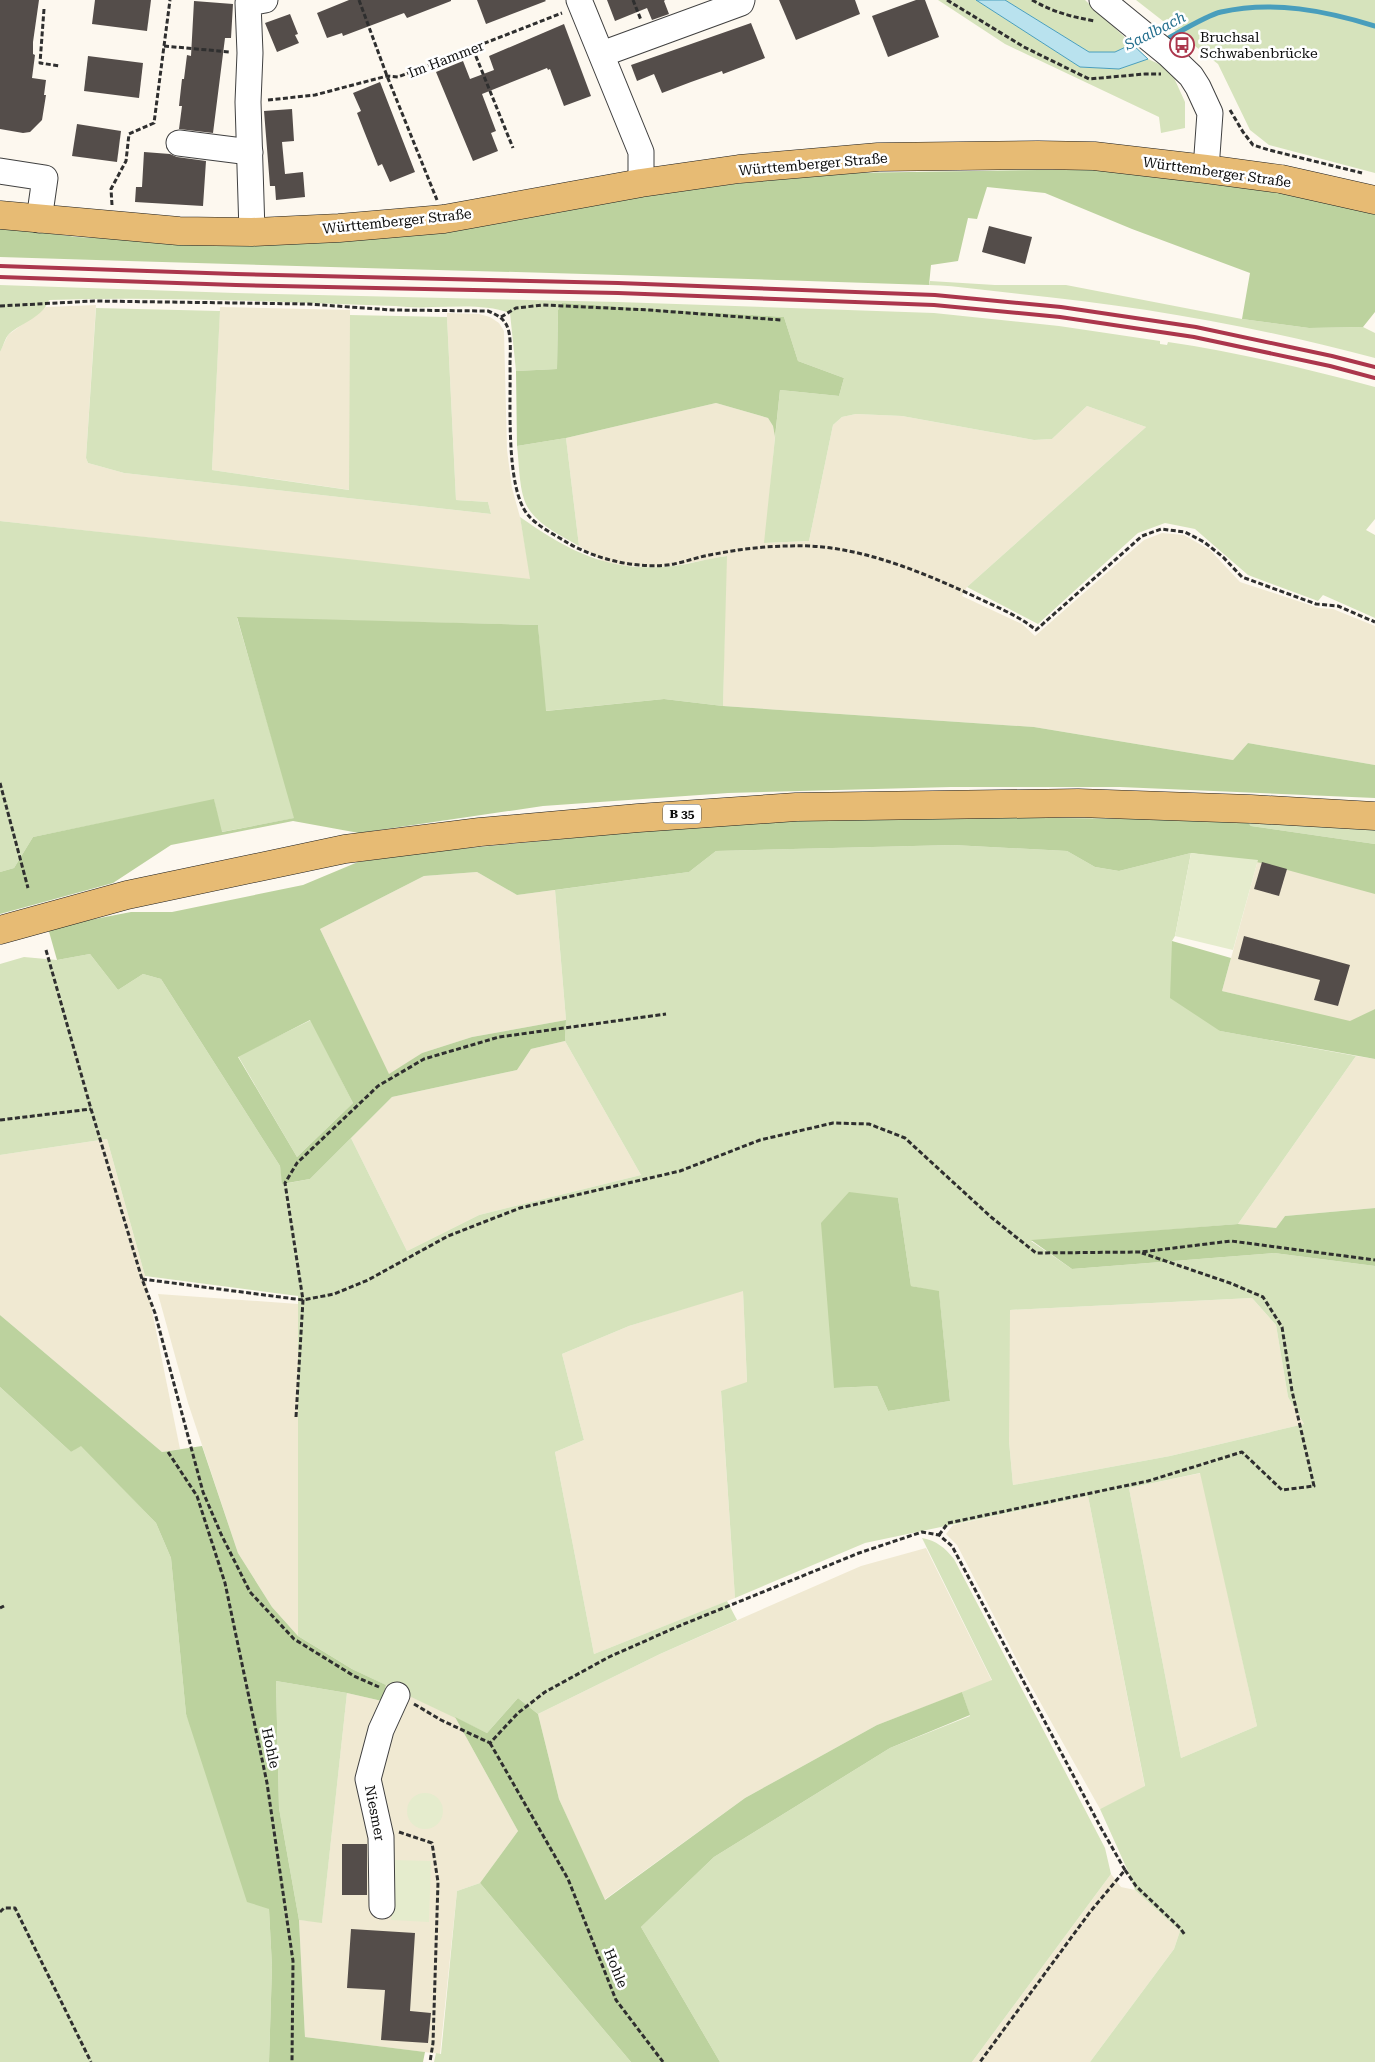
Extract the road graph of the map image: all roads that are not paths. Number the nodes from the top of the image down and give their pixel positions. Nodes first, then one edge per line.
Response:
1 (265, 0) edge
2 (742, 0) edge
3 (1102, 0) edge
4 (580, 3) edge
5 (1135, 17) edge
6 (602, 54) junction
7 (179, 143) dead end
8 (250, 152) junction
9 (1206, 168) junction
10 (0, 171) edge
11 (641, 183) junction
12 (1375, 200) edge
13 (0, 215) edge
14 (39, 220) junction
15 (252, 232) junction
16 (1375, 816) edge
17 (0, 930) edge
18 (397, 1695) road end
19 (382, 1906) dead end

1 - 8 street
2 - 6 street
3 - 5 street
4 - 6 street
5 - 9 street
6 - 11 street
7 - 8 street
8 - 15 street
9 - 11 main road, Württemberger Straße
9 - 12 main road, Württemberger Straße
10 - 14 street
11 - 15 main road, Württemberger Straße
13 - 14 main road, Württemberger Straße
14 - 15 main road, Württemberger Straße
16 - 17 main road, B 35
18 - 19 street, Niesmer

